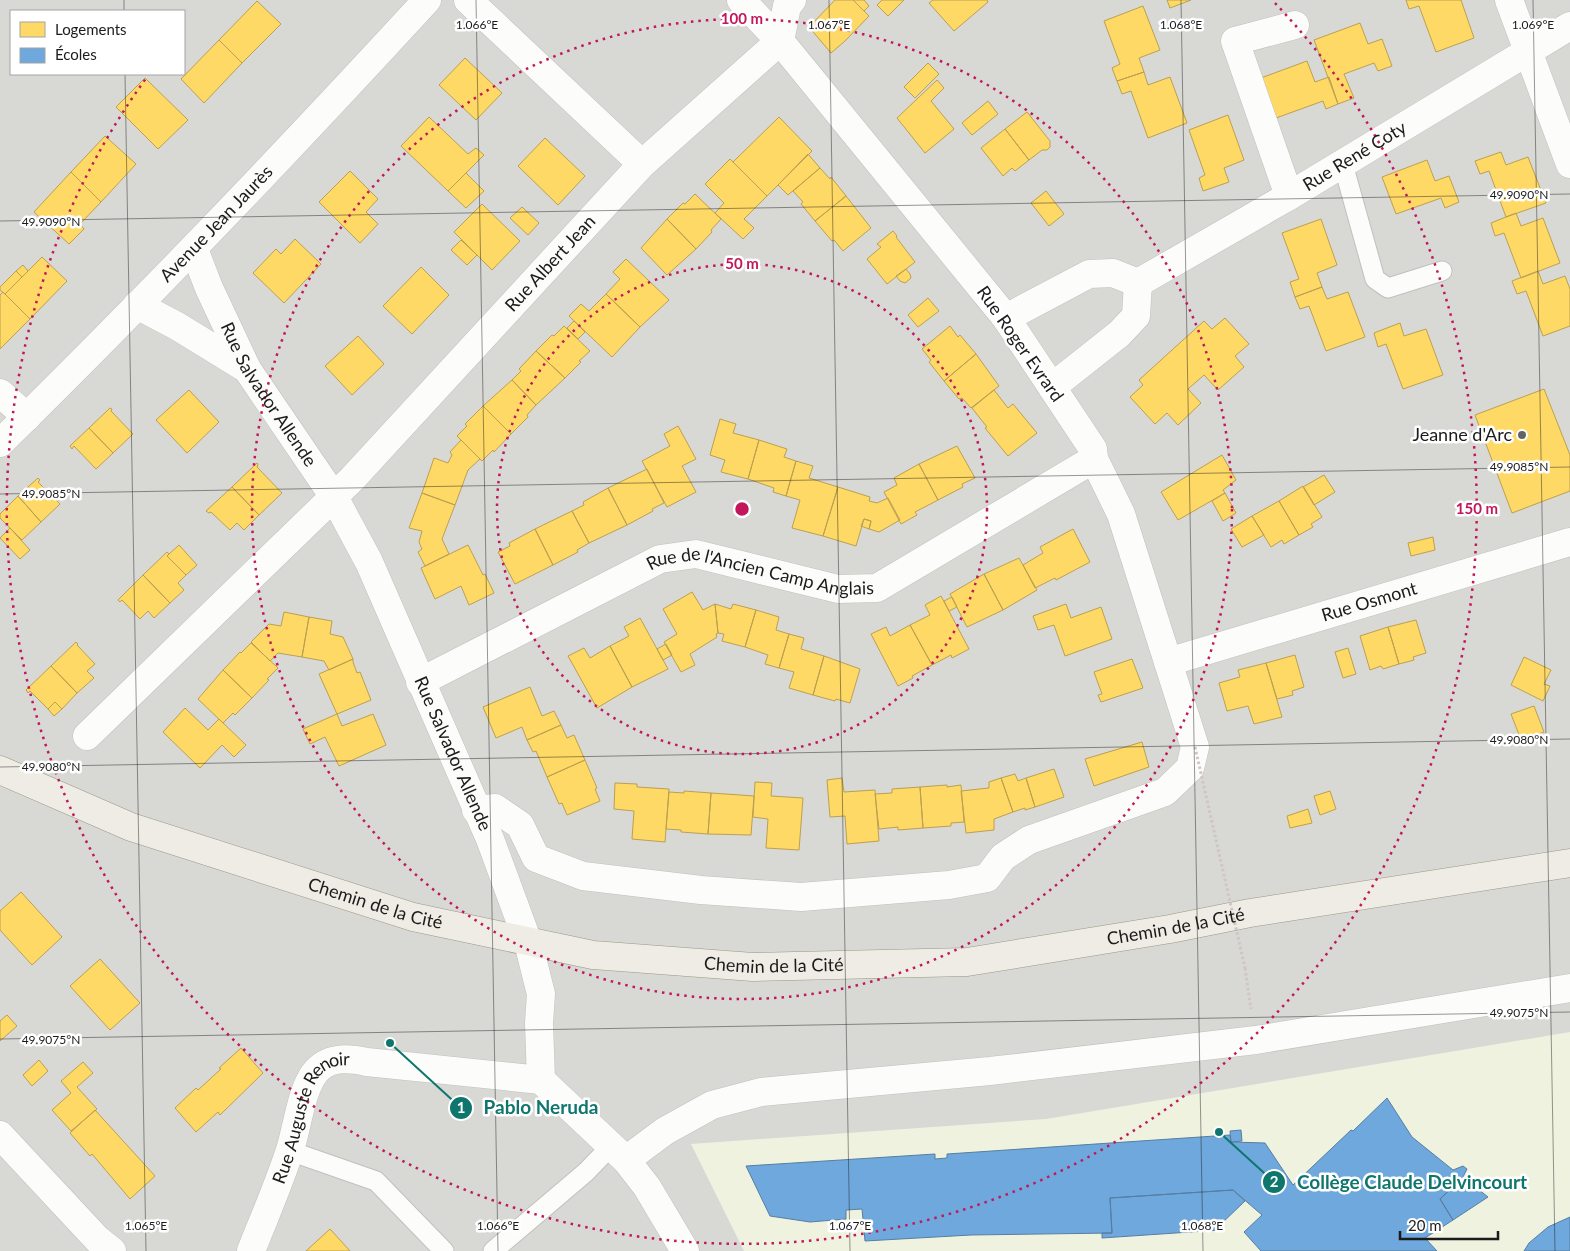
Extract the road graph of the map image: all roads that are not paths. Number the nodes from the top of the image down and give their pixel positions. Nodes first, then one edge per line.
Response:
1 (426, 0) edge
2 (468, 0) edge
3 (741, 0) edge
4 (792, 0) edge
5 (1509, 0) edge
6 (1295, 25) dead end
7 (1570, 26) edge
8 (780, 42) junction
9 (1529, 52) junction
10 (642, 164) junction
11 (1343, 164) junction
12 (1570, 164) edge
13 (1289, 196) junction
14 (194, 249) junction
15 (1442, 272) dead end
16 (1138, 283) junction
17 (137, 305) junction
18 (1006, 318) junction
19 (247, 369) junction
20 (1052, 387) junction
21 (0, 393) edge
22 (26, 417) junction
23 (0, 443) edge
24 (1094, 459) junction
25 (334, 497) junction
26 (1570, 542) edge
27 (1168, 662) junction
28 (420, 682) junction
29 (87, 736) dead end
30 (0, 770) edge
31 (476, 810) junction
32 (1570, 863) edge
33 (528, 942) junction
34 (1570, 988) edge
35 (541, 1080) junction
36 (0, 1135) edge
37 (290, 1151) junction
38 (619, 1153) junction
39 (112, 1251) edge
40 (251, 1251) edge
41 (444, 1251) edge
42 (493, 1251) edge
43 (685, 1251) edge

1 - 14 street, Avenue Jean Jaurès
2 - 10 street
3 - 8 street, Rue Roger Evrard
4 - 8 street
5 - 9 street
6 - 13 street
7 - 9 street, Rue René Coty
8 - 10 street, Rue Albert Jean
8 - 18 street, Rue Roger Evrard
9 - 11 street, Rue René Coty
9 - 12 street
10 - 25 street, Rue Albert Jean
11 - 13 street, Rue René Coty
11 - 15 lane
13 - 16 street, Rue René Coty
14 - 17 street, Avenue Jean Jaurès
14 - 19 street, Rue Salvador Allende
16 - 18 street
16 - 20 street
17 - 19 street
17 - 22 street, Avenue Jean Jaurès
18 - 20 street, Rue Roger Evrard
19 - 25 street, Rue Salvador Allende
20 - 24 street, Rue Roger Evrard
21 - 22 street
22 - 23 street, Avenue Jean Jaurès
24 - 27 street, Rue Roger Evrard
24 - 28 street, Rue de l'Ancien Camp Anglais
25 - 28 street, Rue Salvador Allende
25 - 29 street, Rue Albert Jean
26 - 27 street, Rue Osmont
27 - 31 street, Rue Roger Evrard
28 - 31 street, Rue Salvador Allende
30 - 33 main road, Chemin de la Cité
31 - 33 street, Rue Salvador Allende
32 - 33 main road, Chemin de la Cité
33 - 35 street, Rue Salvador Allende
34 - 38 street
35 - 37 street, Rue Auguste Renoir
35 - 38 street
36 - 39 street
37 - 40 street, Rue Auguste Renoir
37 - 41 lane
38 - 42 lane
38 - 43 street

